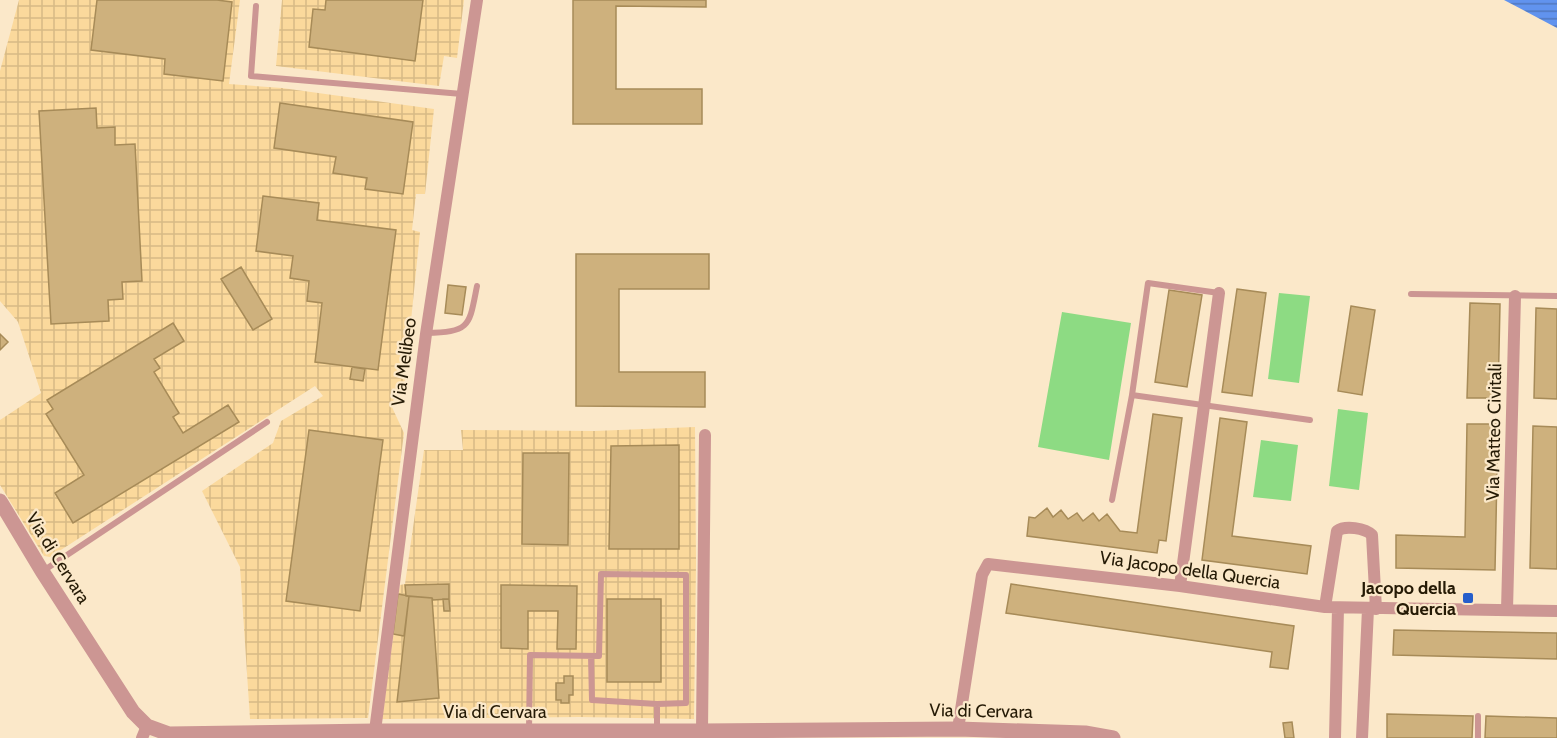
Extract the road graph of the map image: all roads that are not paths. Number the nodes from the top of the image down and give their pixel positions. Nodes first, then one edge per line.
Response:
1 (477, 0) edge
2 (256, 6) dead end
3 (463, 94) junction
4 (477, 286) dead end
5 (1219, 293) joint
6 (1411, 294) dead end
7 (1515, 296) junction
8 (1557, 296) edge
9 (426, 333) junction
10 (1132, 395) junction
11 (1203, 405) junction
12 (1310, 420) dead end
13 (267, 423) dead end
14 (705, 435) dead end
15 (1112, 500) dead end
16 (0, 501) edge
17 (42, 571) junction
18 (1180, 586) junction
19 (1331, 607) junction
20 (1372, 609) junction
21 (1507, 610) junction
22 (1557, 611) edge
23 (591, 656) junction
24 (657, 704) junction
25 (1478, 716) dead end
26 (958, 729) junction
27 (375, 731) junction
28 (657, 731) junction
29 (702, 731) junction
30 (144, 732) edge
31 (529, 735) edge
32 (591, 735) edge
33 (1113, 738) edge
34 (1335, 738) edge
35 (1362, 738) edge
36 (1478, 738) edge

1 - 3 street, Via Melibeo
2 - 3 lane
3 - 9 street, Via Melibeo
4 - 9 lane
5 - 10 lane
5 - 11 street
6 - 7 lane
7 - 8 lane
7 - 21 street, Via Matteo Civitali
9 - 27 street, Via Melibeo
10 - 11 lane
10 - 15 lane
11 - 12 lane
11 - 18 street
13 - 17 lane
14 - 29 street
16 - 17 street, Via di Cervara
17 - 30 street, Via di Cervara
18 - 19 street, Via Jacopo della Quercia
18 - 26 street, Via Jacopo della Quercia
19 - 20 street, Via Jacopo della Quercia
19 - 20 street
19 - 34 street
20 - 21 street, Via Jacopo della Quercia
20 - 35 street
21 - 22 street, Via Jacopo della Quercia
23 - 24 lane
23 - 24 lane
23 - 31 lane
24 - 28 lane
25 - 36 lane
26 - 29 street, Via di Cervara
26 - 33 street, Via di Cervara
27 - 30 street, Via di Cervara
27 - 31 street, Via di Cervara
28 - 29 street, Via di Cervara
28 - 32 street, Via di Cervara
31 - 32 street, Via di Cervara

